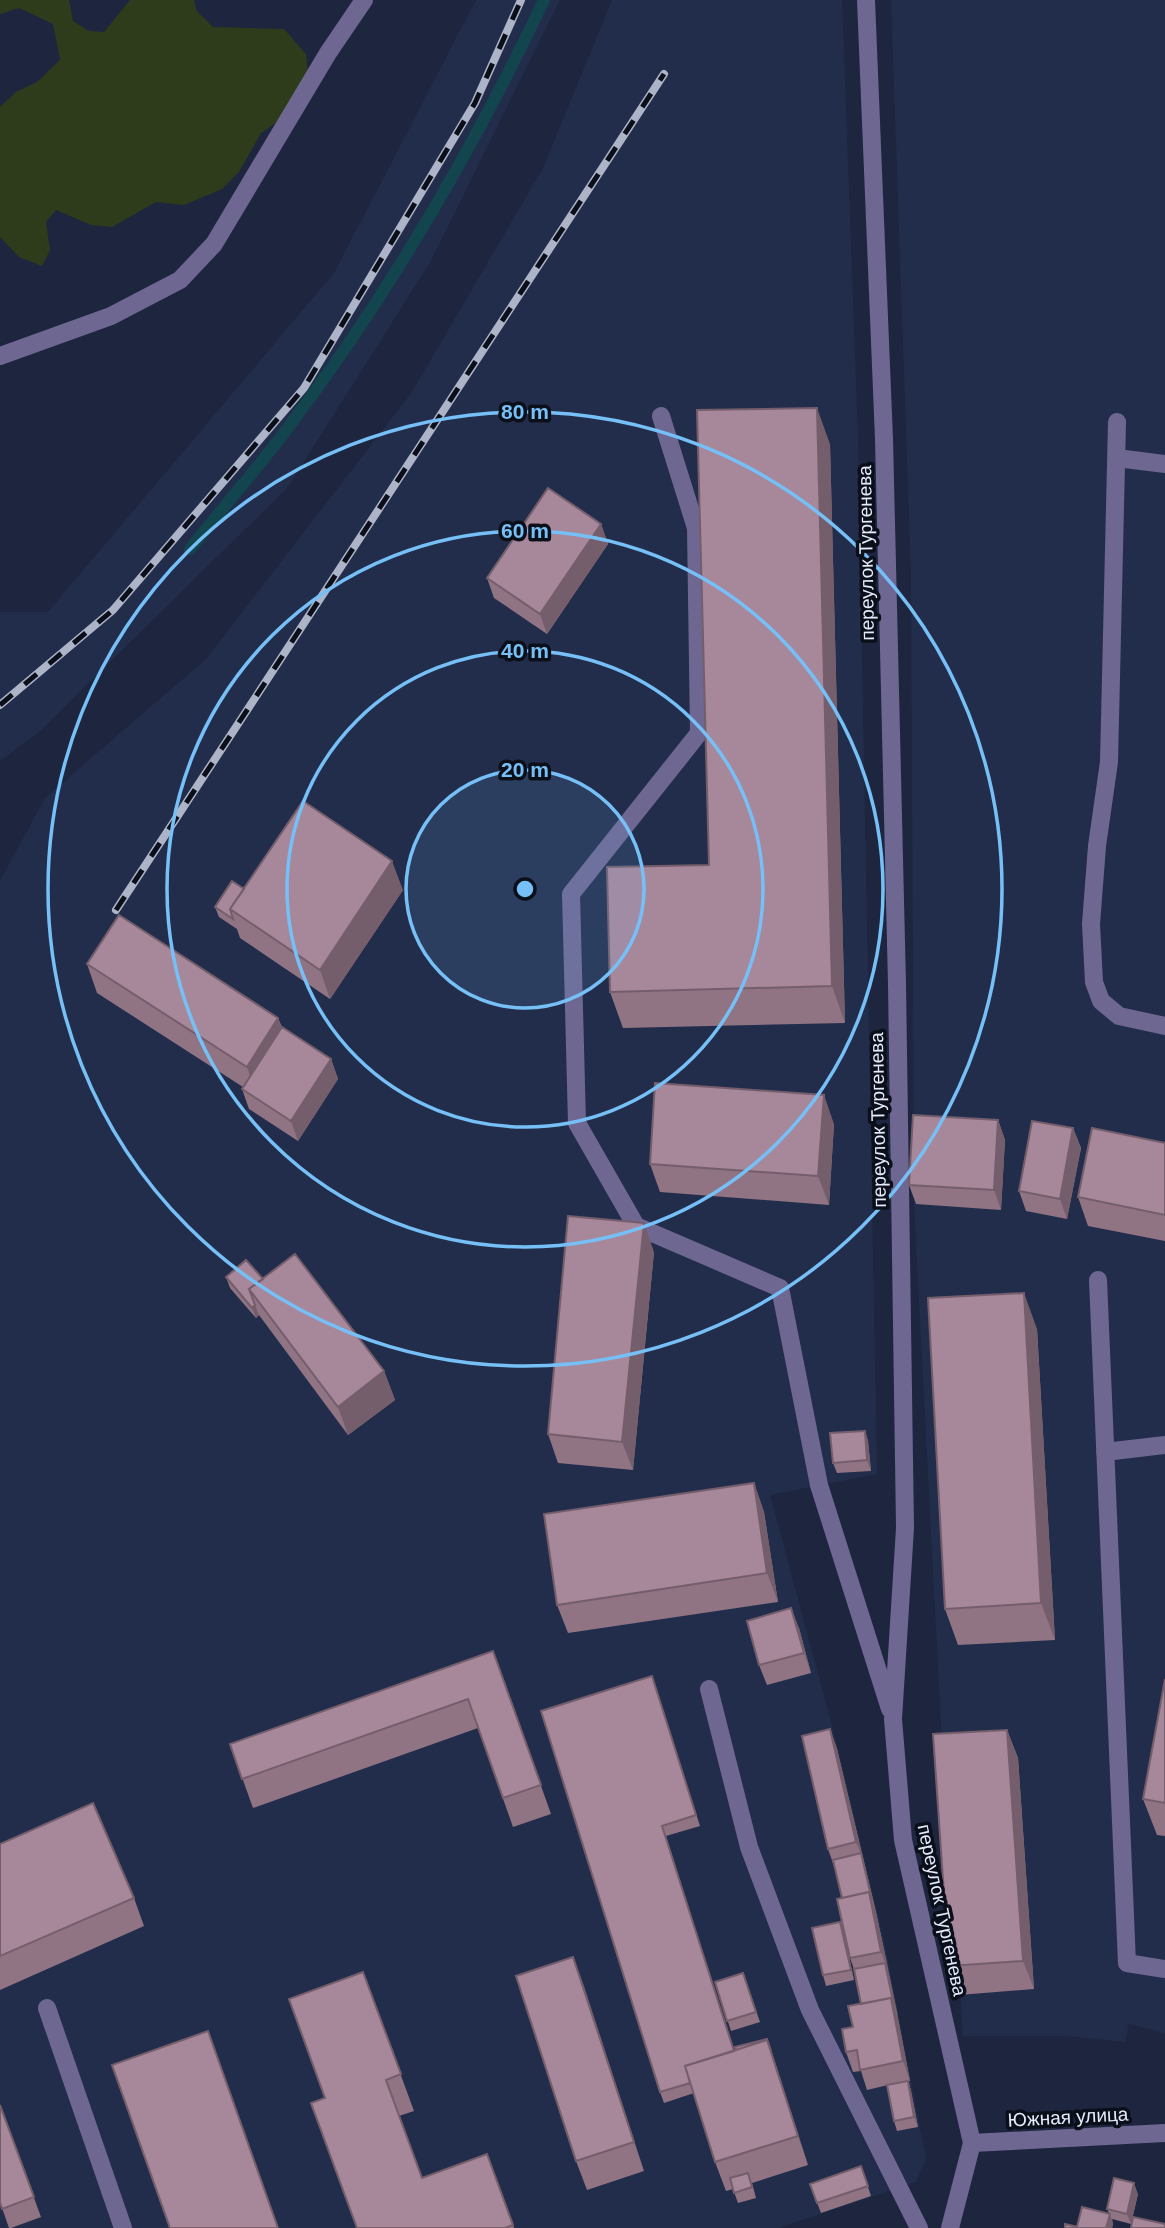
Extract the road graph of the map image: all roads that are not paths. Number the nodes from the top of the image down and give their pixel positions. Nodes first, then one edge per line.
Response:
1 (365, 0) edge
2 (866, 0) edge
3 (0, 356) edge
4 (661, 416) dead end
5 (1117, 422) dead end
6 (1117, 458) junction
7 (1165, 464) edge
8 (1165, 1026) edge
9 (1098, 1280) dead end
10 (1165, 1445) edge
11 (1105, 1452) junction
12 (709, 1689) dead end
13 (893, 1719) junction
14 (1165, 1969) edge
15 (47, 2008) dead end
16 (1165, 2133) edge
17 (972, 2143) junction
18 (123, 2228) edge
19 (919, 2228) edge
20 (950, 2228) edge

1 - 3 street
2 - 13 street, переулок Тургенева
4 - 13 street
5 - 6 street
6 - 7 street
6 - 8 street
9 - 11 street
10 - 11 street
11 - 14 street
12 - 19 street
13 - 17 street, переулок Тургенева
15 - 18 street
16 - 17 street, Южная улица
17 - 20 street, переулок Тургенева

